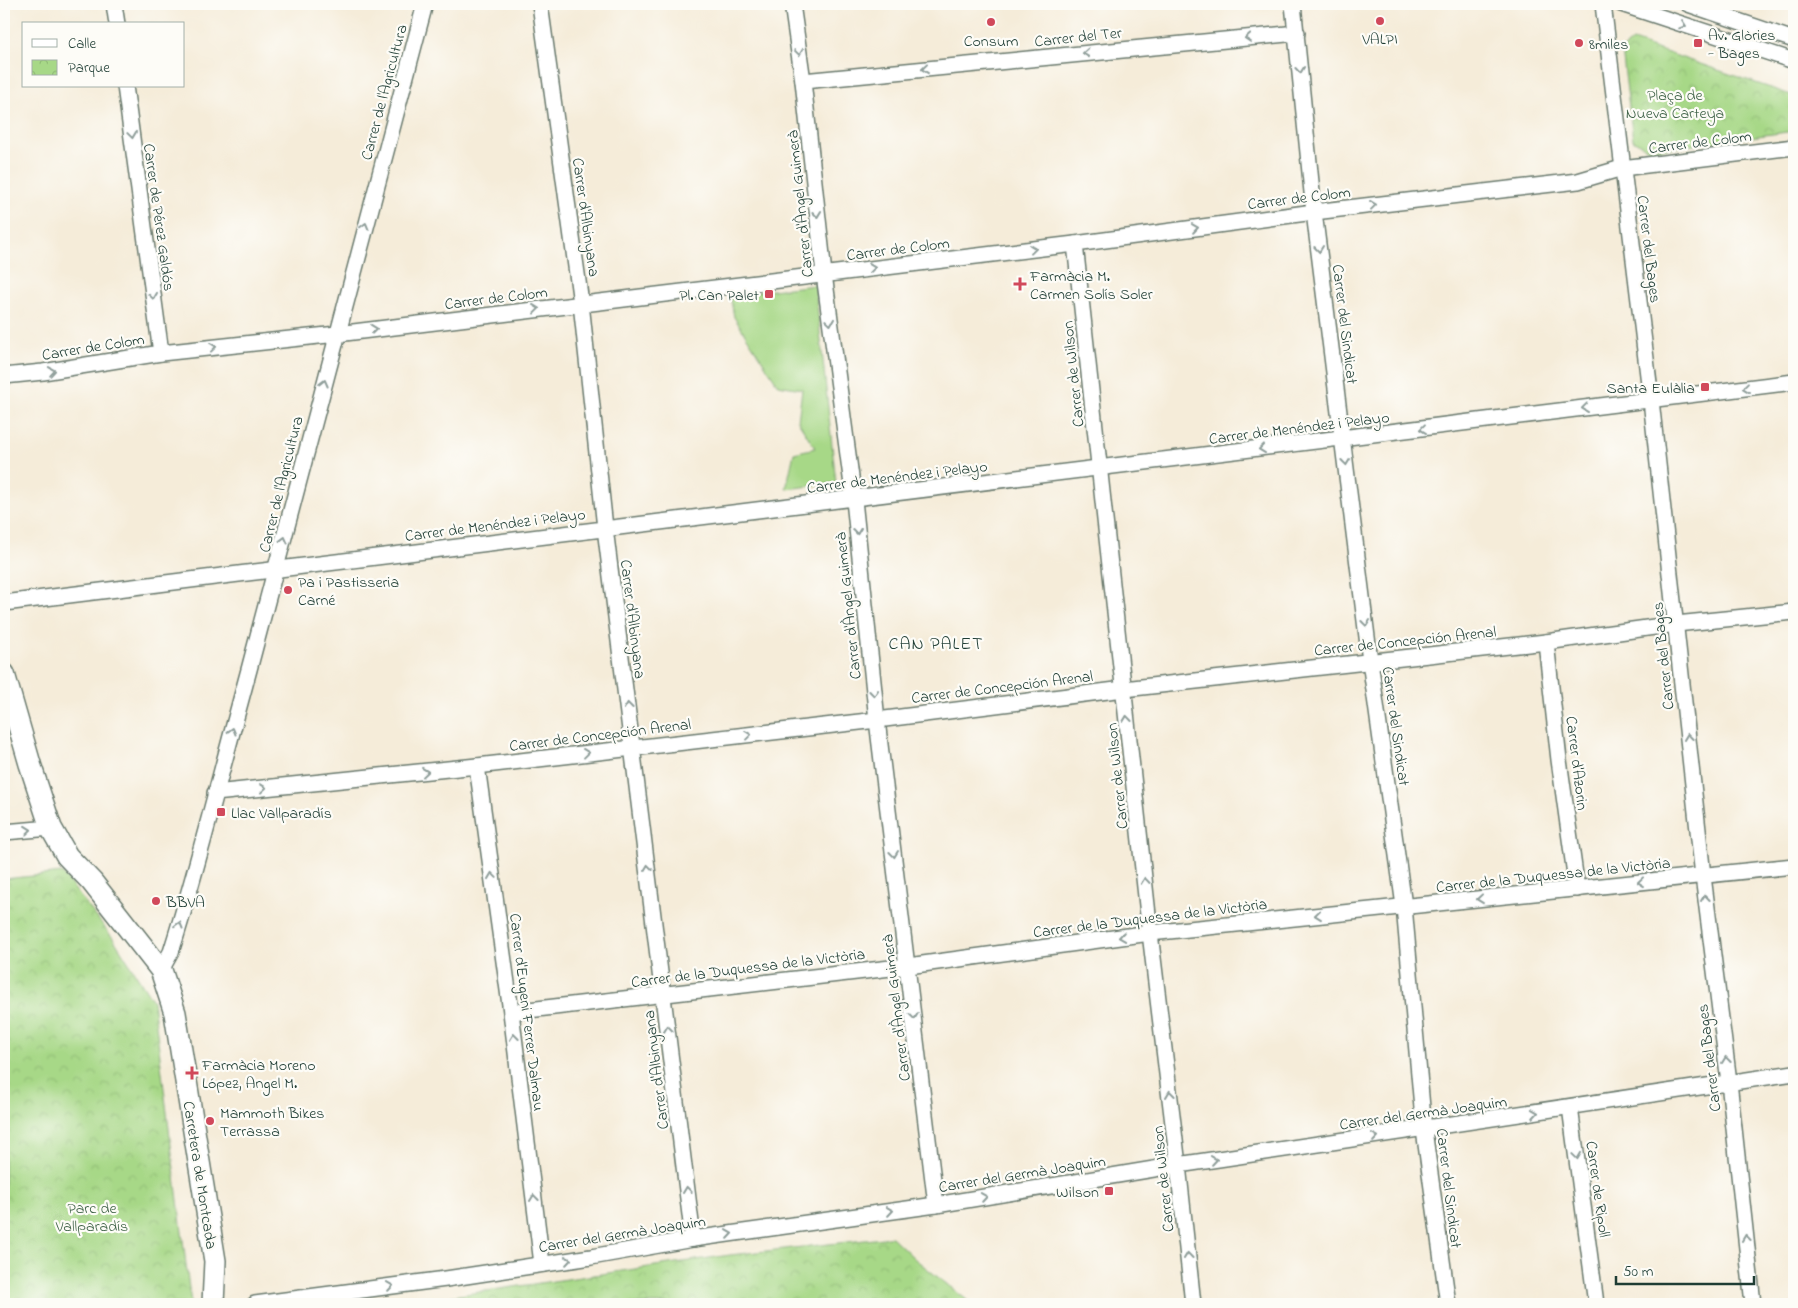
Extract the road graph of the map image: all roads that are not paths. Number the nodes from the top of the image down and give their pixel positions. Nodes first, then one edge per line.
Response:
1 (114, 4) edge
2 (424, 4) edge
3 (540, 4) edge
4 (792, 4) edge
5 (1293, 4) edge
6 (1603, 4) edge
7 (1621, 4) edge
8 (1688, 4) edge
9 (117, 22) edge
10 (1297, 33) junction
11 (1794, 40) edge
12 (1794, 61) edge
13 (804, 81) junction
14 (125, 88) edge
15 (1794, 147) edge
16 (1622, 168) junction
17 (1314, 212) junction
18 (1075, 244) junction
19 (824, 274) junction
20 (581, 304) junction
21 (337, 334) junction
22 (161, 353) junction
23 (4, 376) edge
24 (1794, 382) edge
25 (1651, 400) junction
26 (1343, 438) junction
27 (1100, 469) junction
28 (854, 500) junction
29 (605, 528) junction
30 (276, 570) junction
31 (4, 603) edge
32 (1794, 612) edge
33 (1676, 624) junction
34 (1546, 642) junction
35 (1370, 661) junction
36 (4, 674) edge
37 (1124, 689) junction
38 (877, 720) junction
39 (633, 748) junction
40 (477, 766) junction
41 (215, 793) junction
42 (52, 828) junction
43 (4, 832) edge
44 (1794, 866) edge
45 (1703, 876) junction
46 (1577, 889) junction
47 (1404, 906) junction
48 (1150, 933) junction
49 (908, 966) junction
50 (161, 970) junction
51 (664, 994) junction
52 (511, 1012) junction
53 (1794, 1073) edge
54 (1729, 1082) junction
55 (1570, 1107) junction
56 (1424, 1130) junction
57 (1178, 1165) junction
58 (936, 1205) junction
59 (693, 1239) junction
60 (542, 1264) junction
61 (213, 1304) edge
62 (255, 1304) edge
63 (1193, 1304) edge
64 (1448, 1304) edge
65 (1596, 1304) edge
66 (1753, 1304) edge

1 - 9 street
21 -> 2 street, Carrer de l'Agricultura
3 - 20 street, Carrer d'Albinyana
4 -> 13 street, Carrer d'Àngel Guimerà
5 - 10 street, Carrer del Sindicat
6 - 16 street, Carrer del Bages
7 -> 12 street
8 - 11 street
10 -> 13 street, Carrer del Ter
10 -> 17 street, Carrer del Sindicat
13 -> 19 street, Carrer d'Àngel Guimerà
14 -> 22 street, Carrer de Pérez Galdós
15 - 16 street, Carrer de Colom
17 -> 16 street, Carrer de Colom
16 - 25 street, Carrer del Bages
18 -> 17 street, Carrer de Colom
17 -> 26 street, Carrer del Sindicat
19 -> 18 street, Carrer de Colom
18 - 27 street, Carrer de Wilson
19 - 20 street, Carrer de Colom
19 -> 28 street, Carrer d'Àngel Guimerà
21 -> 20 street, Carrer de Colom
20 - 29 street, Carrer d'Albinyana
22 -> 21 street, Carrer de Colom
30 -> 21 street, Carrer de l'Agricultura
23 -> 22 street, Carrer de Colom
24 -> 25 street, Carrer de Menéndez i Pelayo
25 -> 26 street, Carrer de Menéndez i Pelayo
25 - 33 street, Carrer del Bages
26 -> 27 street, Carrer de Menéndez i Pelayo
26 -> 35 street, Carrer del Sindicat
27 - 28 street, Carrer de Menéndez i Pelayo
27 - 37 street, Carrer de Wilson
28 - 29 street, Carrer de Menéndez i Pelayo
28 -> 38 street, Carrer d'Àngel Guimerà
29 - 30 street, Carrer de Menéndez i Pelayo
39 -> 29 street, Carrer d'Albinyana
30 - 31 street, Carrer de Menéndez i Pelayo
41 -> 30 street, Carrer de l'Agricultura
32 - 33 street, Carrer de Concepción Arenal
33 - 34 street, Carrer de Concepción Arenal
45 -> 33 street, Carrer del Bages
34 - 35 street, Carrer de Concepción Arenal
34 - 46 street, Carrer d'Azorin
35 - 37 street, Carrer de Concepción Arenal
35 - 47 street, Carrer del Sindicat
36 - 42 street, Carretera de Montcada
37 - 38 street, Carrer de Concepción Arenal
48 -> 37 street, Carrer de Wilson
39 -> 38 street, Carrer de Concepción Arenal
38 -> 49 street, Carrer d'Àngel Guimerà
40 -> 39 street, Carrer de Concepción Arenal
51 -> 39 street, Carrer d'Albinyana
41 -> 40 street, Carrer de Concepción Arenal
52 -> 40 street, Carrer d'Eugeni Ferrer Dalmau
50 -> 41 street, Carrer de l'Agricultura
43 -> 42 street
42 - 50 street, Carretera de Montcada
44 - 45 street, Carrer de la Duquessa de la Victòria
45 -> 46 street, Carrer de la Duquessa de la Victòria
54 -> 45 street, Carrer del Bages
46 -> 47 street, Carrer de la Duquessa de la Victòria
47 -> 48 street, Carrer de la Duquessa de la Victòria
47 - 56 street, Carrer del Sindicat
48 -> 49 street, Carrer de la Duquessa de la Victòria
57 -> 48 street, Carrer de Wilson
49 - 51 street, Carrer de la Duquessa de la Victòria
49 -> 58 street, Carrer d'Àngel Guimerà
50 - 61 street, Carretera de Montcada
51 - 52 street, Carrer de la Duquessa de la Victòria
59 -> 51 street, Carrer d'Albinyana
60 -> 52 street, Carrer d'Eugeni Ferrer Dalmau
53 - 54 street, Carrer del Germà Joaquim
54 - 55 street, Carrer del Germà Joaquim
66 -> 54 street, Carrer del Bages
56 -> 55 street, Carrer del Germà Joaquim
55 -> 65 street, Carrer de Ripoll
57 -> 56 street, Carrer del Germà Joaquim
56 - 64 street, Carrer del Sindicat
58 -> 57 street, Carrer del Germà Joaquim
63 -> 57 street, Carrer de Wilson
59 -> 58 street, Carrer del Germà Joaquim
60 -> 59 street, Carrer del Germà Joaquim
62 -> 60 street, Carrer del Germà Joaquim

